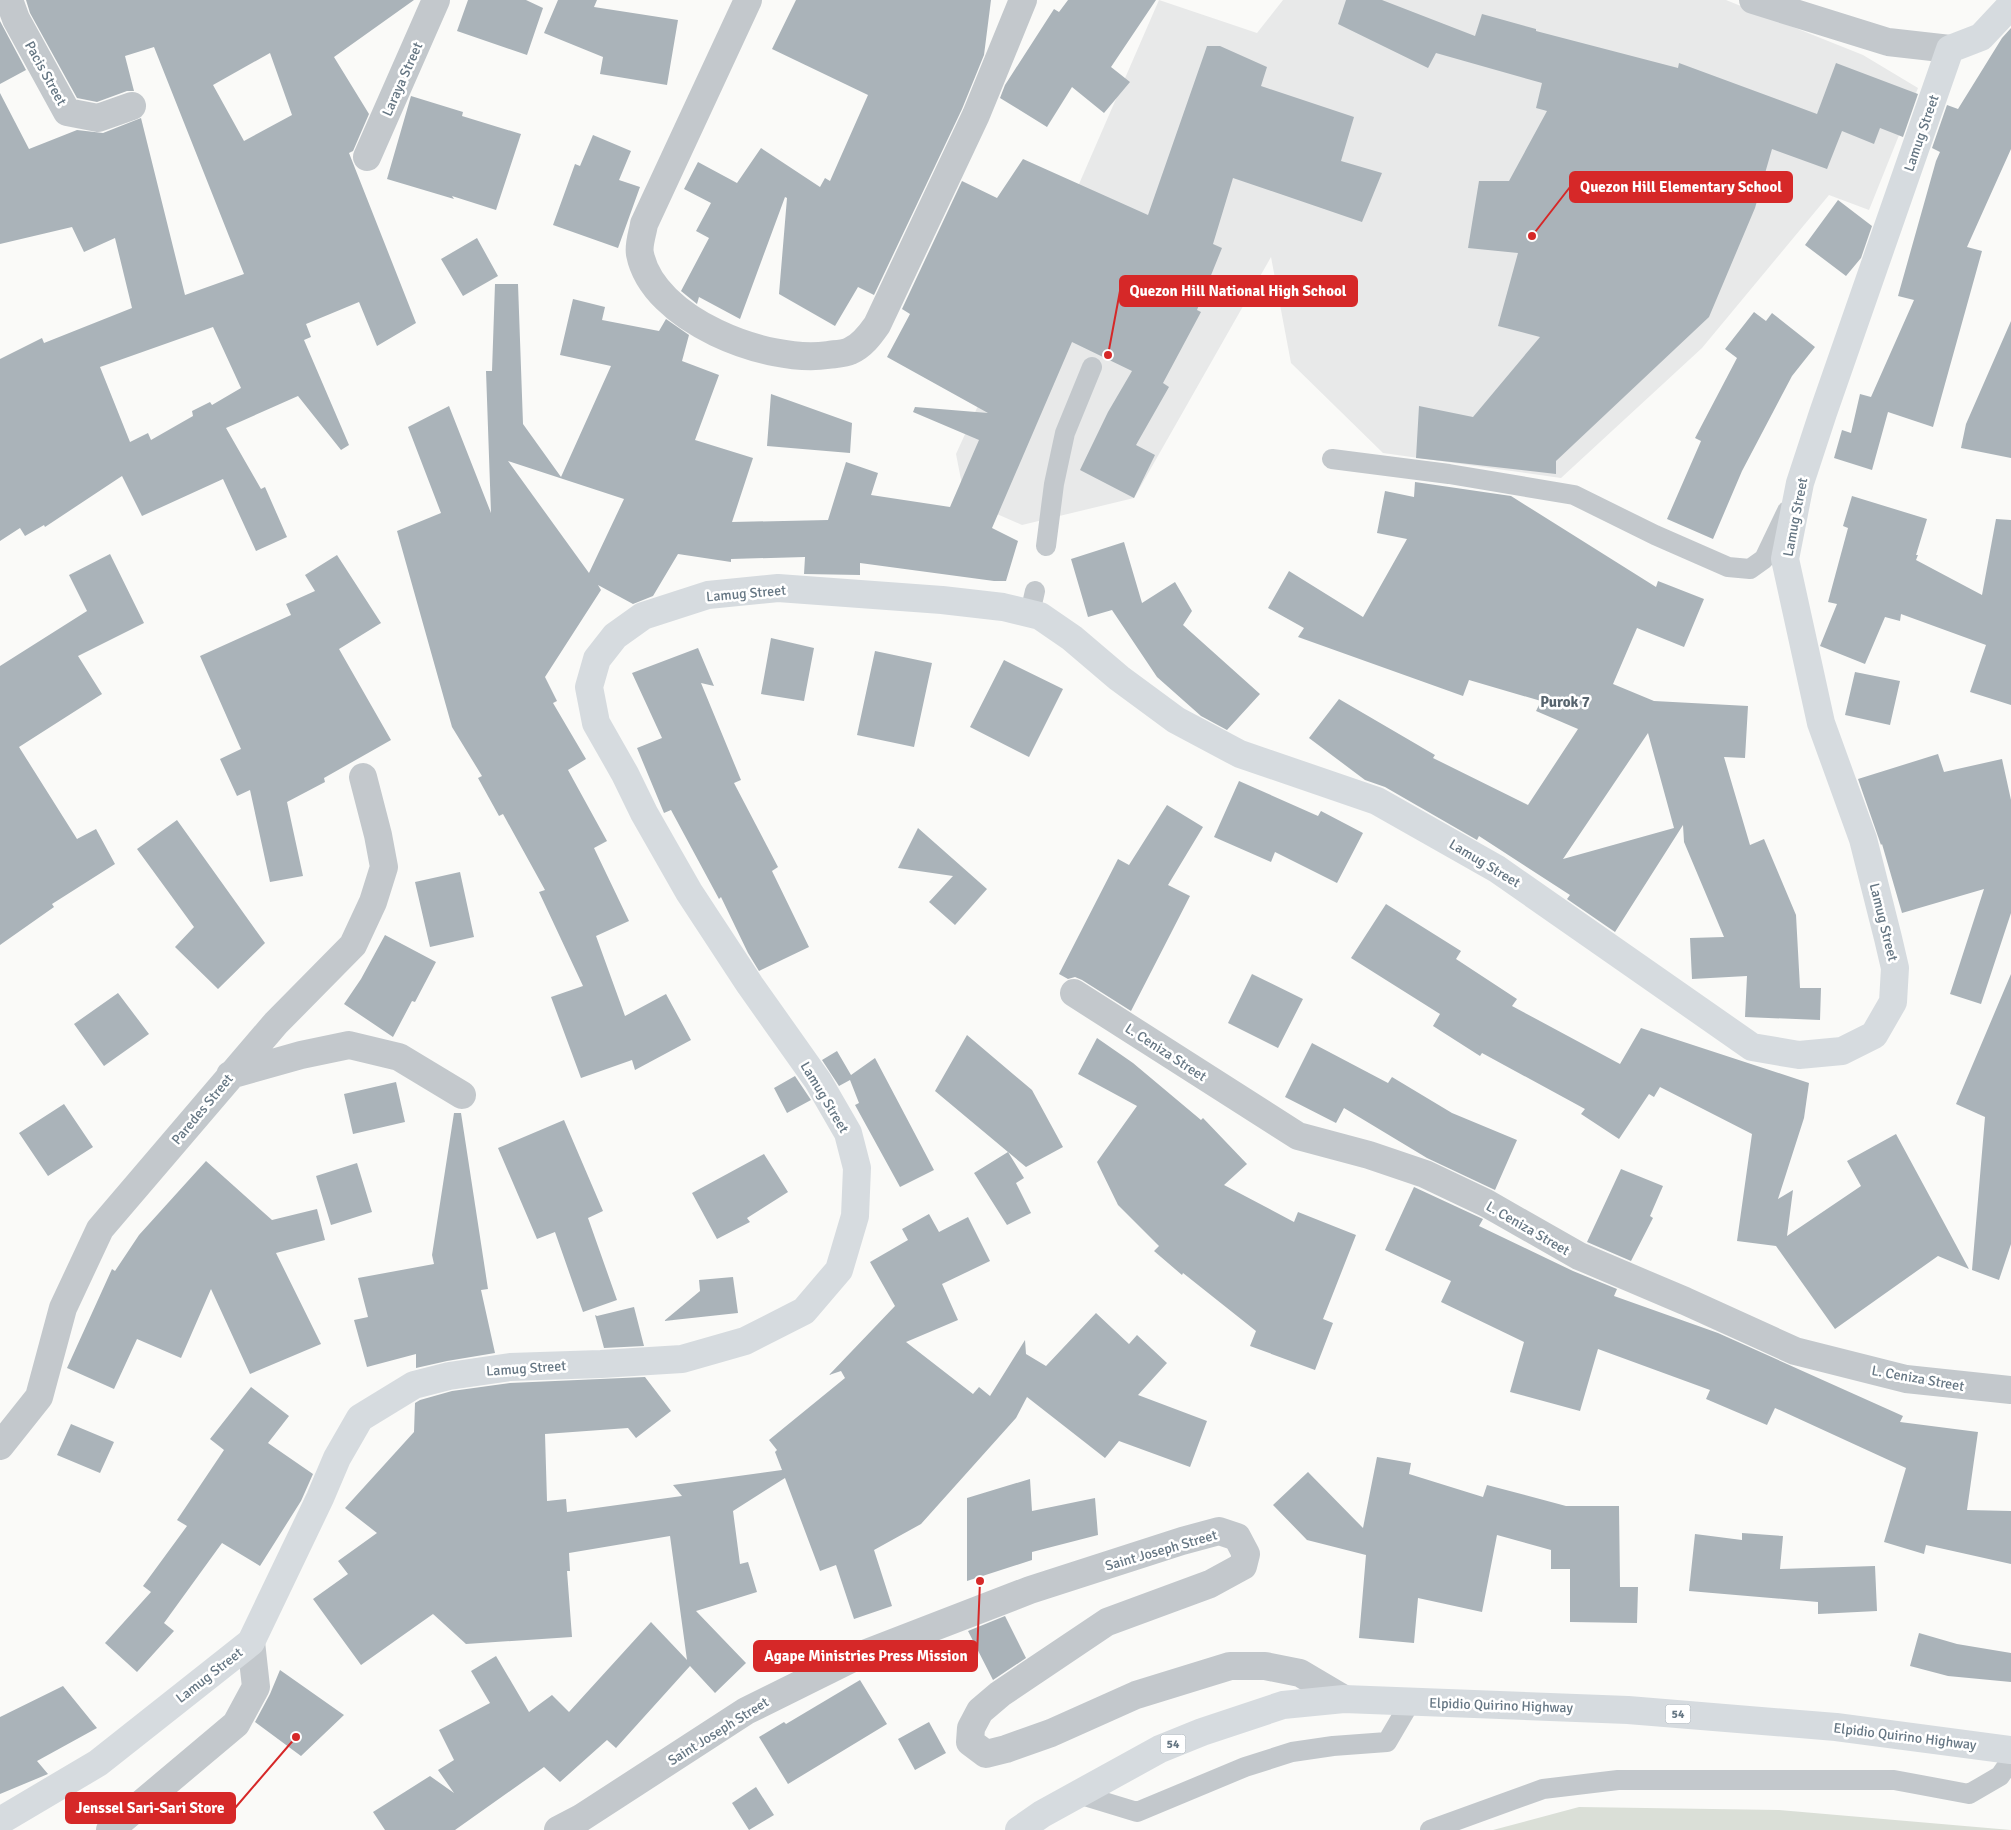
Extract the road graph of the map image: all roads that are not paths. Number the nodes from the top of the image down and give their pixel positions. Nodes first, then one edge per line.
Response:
1 (9, 0) edge
2 (436, 0) edge
3 (748, 0) edge
4 (1023, 0) edge
5 (1753, 0) edge
6 (2011, 5) edge
7 (1950, 49) junction
8 (132, 106) dead end
9 (367, 158) dead end
10 (1092, 367) dead end
11 (1332, 459) dead end
12 (1800, 483) junction
13 (1046, 546) dead end
14 (362, 776) dead end
15 (1074, 993) dead end
16 (230, 1076) junction
17 (462, 1095) dead end
18 (2011, 1390) edge
19 (0, 1446) edge
20 (251, 1642) junction
21 (1344, 1700) junction
22 (1411, 1701) junction
23 (2011, 1750) edge
24 (2011, 1760) edge
25 (1078, 1794) junction
26 (0, 1821) edge
27 (110, 1830) edge
28 (558, 1830) edge
29 (1019, 1830) edge
30 (1430, 1830) edge

1 - 8 street, Pacis Street
2 - 9 street, Laraya Street
3 - 4 street
5 - 7 street
6 - 7 main road
7 - 12 main road, Lamug Street
10 - 13 lane
11 - 12 lane
12 - 20 main road, Lamug Street
14 - 16 street, Paredes Street
15 - 18 street, L. Ceniza Street
16 - 17 street
16 - 19 street, Paredes Street
20 - 26 main road, Lamug Street
20 - 27 street
21 - 22 main road, Elpidio Quirino Highway / 54
21 - 25 main road, Elpidio Quirino Highway / 54
21 - 28 street, Saint Joseph Street
22 - 23 main road, Elpidio Quirino Highway / 54
22 - 25 lane
24 - 30 lane
25 - 29 main road, Elpidio Quirino Highway / 54

